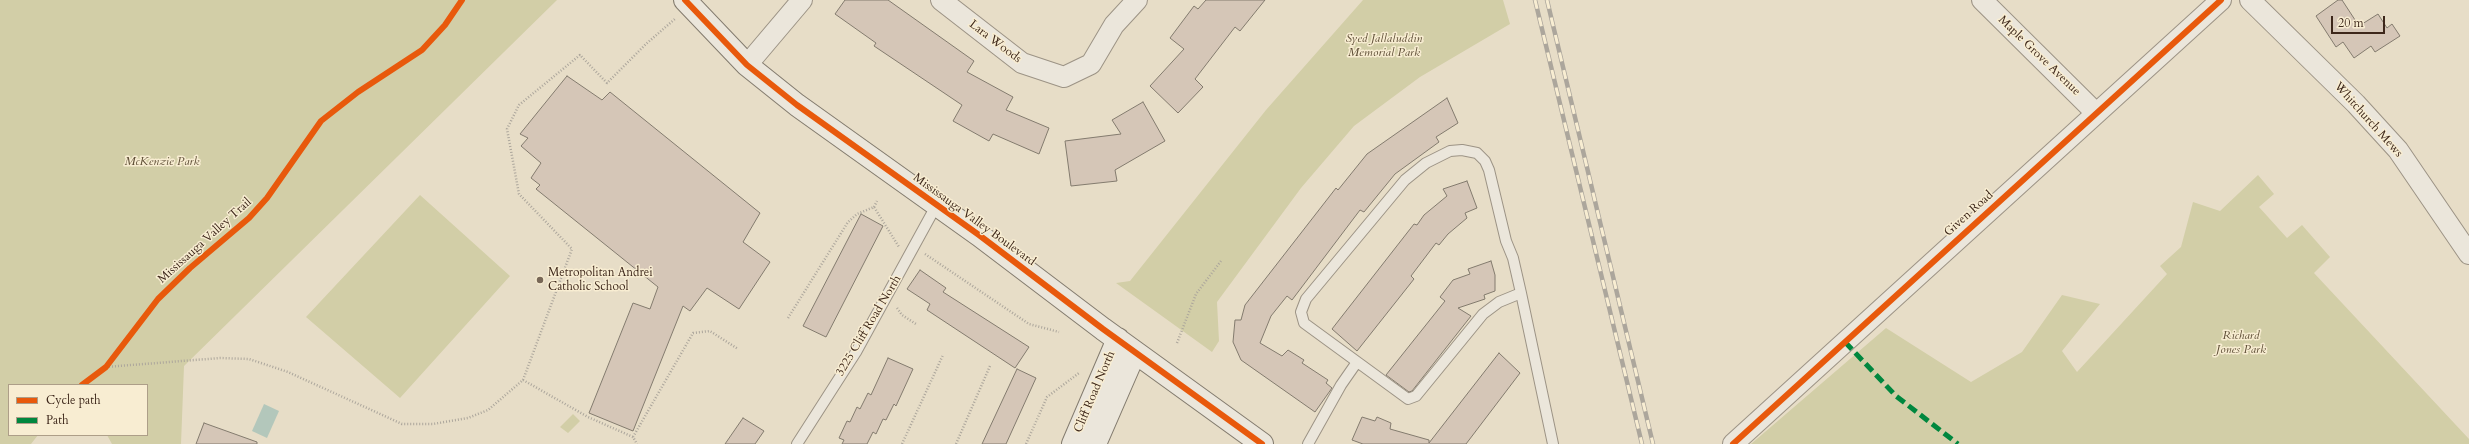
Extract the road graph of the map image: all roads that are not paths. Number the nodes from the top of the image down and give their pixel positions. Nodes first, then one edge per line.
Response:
1 (802, 0) edge
2 (941, 0) edge
3 (1137, 0) edge
4 (1982, 0) edge
5 (2221, 0) edge
6 (2250, 0) edge
7 (682, 8) edge
8 (747, 65) junction
9 (2096, 113) junction
10 (936, 206) junction
11 (2469, 254) edge
12 (1521, 293) junction
13 (1118, 339) junction
14 (1135, 352) junction
15 (1357, 362) junction
16 (797, 444) edge
17 (1073, 444) edge
18 (1095, 444) edge
19 (1262, 444) edge
20 (1308, 444) edge
21 (1553, 444) edge
22 (1732, 444) edge

1 - 8 street
2 - 3 street, Lara Woods
4 - 9 street, Maple Grove Avenue
5 - 9 street, Given Road
6 - 11 street, Whitchurch Mews
7 - 8 street, Mississauga Valley Boulevard
8 - 10 street, Mississauga Valley Boulevard
9 - 22 street, Given Road
10 - 13 street, Mississauga Valley Boulevard
10 - 16 lane, 3225 Cliff Road North
12 - 15 lane
12 - 15 lane
12 - 21 lane
13 - 14 street, Mississauga Valley Boulevard
13 - 17 street, Cliff Road North
14 - 18 street, Cliff Road North
14 - 19 street, Mississauga Valley Boulevard
15 - 20 lane

